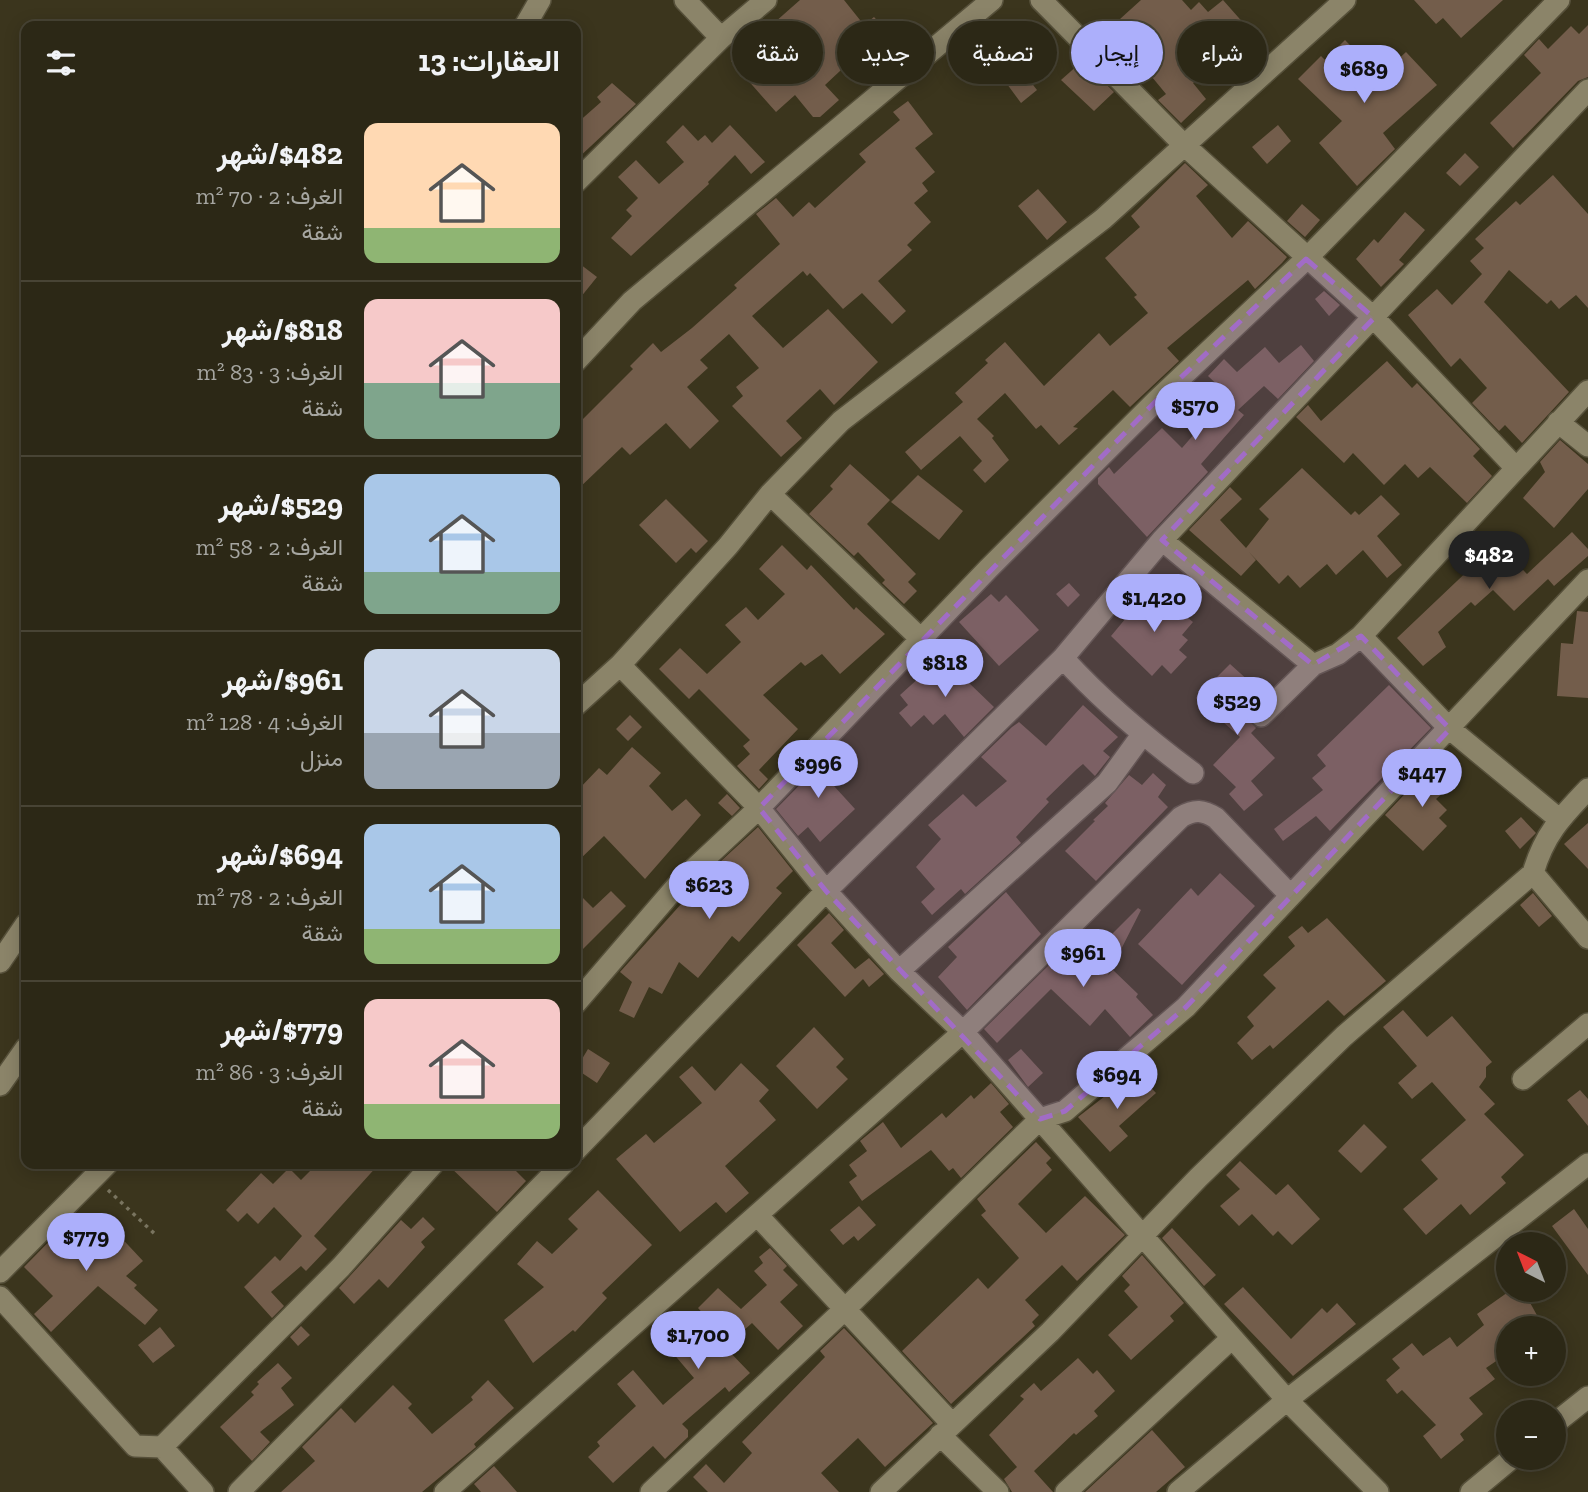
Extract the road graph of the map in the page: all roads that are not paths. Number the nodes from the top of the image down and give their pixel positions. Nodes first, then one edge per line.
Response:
1 (540, 0) edge
2 (685, 0) edge
3 (766, 0) edge
4 (992, 0) edge
5 (1041, 0) edge
6 (1345, 0) edge
7 (1559, 0) edge
8 (528, 21) edge
9 (721, 38) junction
10 (1588, 90) edge
11 (1183, 145) junction
12 (581, 177) edge
13 (1306, 259) junction
14 (1374, 318) junction
15 (581, 356) edge
16 (1588, 390) edge
17 (1558, 422) junction
18 (1588, 446) edge
19 (1517, 468) junction
20 (770, 494) junction
21 (1162, 540) junction
22 (1588, 580) edge
23 (1361, 636) junction
24 (922, 640) junction
25 (1063, 658) junction
26 (620, 665) junction
27 (1312, 665) junction
28 (581, 700) edge
29 (1261, 716) dead end
30 (1450, 729) junction
31 (1142, 735) junction
32 (1193, 773) dead end
33 (1588, 789) edge
34 (759, 808) junction
35 (1559, 819) junction
36 (1533, 873) junction
37 (826, 891) junction
38 (1290, 895) junction
39 (21, 931) edge
40 (1588, 938) edge
41 (0, 962) edge
42 (899, 971) junction
43 (581, 997) edge
44 (1588, 1024) edge
45 (963, 1032) junction
46 (21, 1055) edge
47 (1523, 1079) dead end
48 (0, 1085) edge
49 (1040, 1119) junction
50 (581, 1145) edge
51 (1588, 1164) edge
52 (429, 1169) edge
53 (557, 1169) edge
54 (101, 1170) edge
55 (758, 1216) junction
56 (1142, 1235) junction
57 (0, 1272) edge
58 (0, 1297) edge
59 (845, 1309) junction
60 (1232, 1338) junction
61 (1588, 1397) edge
62 (1287, 1400) junction
63 (1566, 1414) edge
64 (946, 1429) junction
65 (162, 1447) junction
66 (1498, 1470) edge
67 (203, 1492) edge
68 (239, 1492) edge
69 (445, 1492) edge
70 (651, 1492) edge
71 (881, 1492) edge
72 (998, 1492) edge
73 (1066, 1492) edge
74 (1178, 1492) edge
75 (1378, 1492) edge
76 (1471, 1492) edge

1 - 8 street
2 - 9 street
3 - 9 street
4 - 15 street
5 - 11 street
6 - 11 street
7 - 13 street
9 - 12 street
10 - 14 street
11 - 13 street
11 - 20 street
13 - 14 street
13 - 24 street
14 - 19 street
14 - 21 street
16 - 17 street
17 - 18 street
17 - 19 street
19 - 23 street
20 - 24 street
20 - 26 street
21 - 25 street
21 - 27 street
22 - 30 street
23 - 27 street
23 - 30 street
24 - 34 street
25 - 31 street
25 - 37 street
26 - 28 street
26 - 34 street
27 - 29 street
30 - 35 street
30 - 38 street
31 - 32 street
31 - 42 street
33 - 35 street
34 - 37 street
34 - 43 street
35 - 36 street
36 - 40 street
36 - 56 street
37 - 42 street
37 - 50 street
38 - 45 street
38 - 49 street
39 - 41 street
42 - 45 street
44 - 47 street
45 - 49 street
45 - 55 street
46 - 48 street
49 - 56 street
49 - 59 street
51 - 62 street
52 - 65 street
53 - 68 street
54 - 57 street
55 - 59 street
55 - 69 street
56 - 60 street
56 - 64 street
58 - 65 street
59 - 64 street
59 - 70 street
60 - 62 street
60 - 73 street
61 - 63 street
62 - 74 street
62 - 75 street
64 - 71 street
64 - 72 street
65 - 67 street
66 - 76 street

